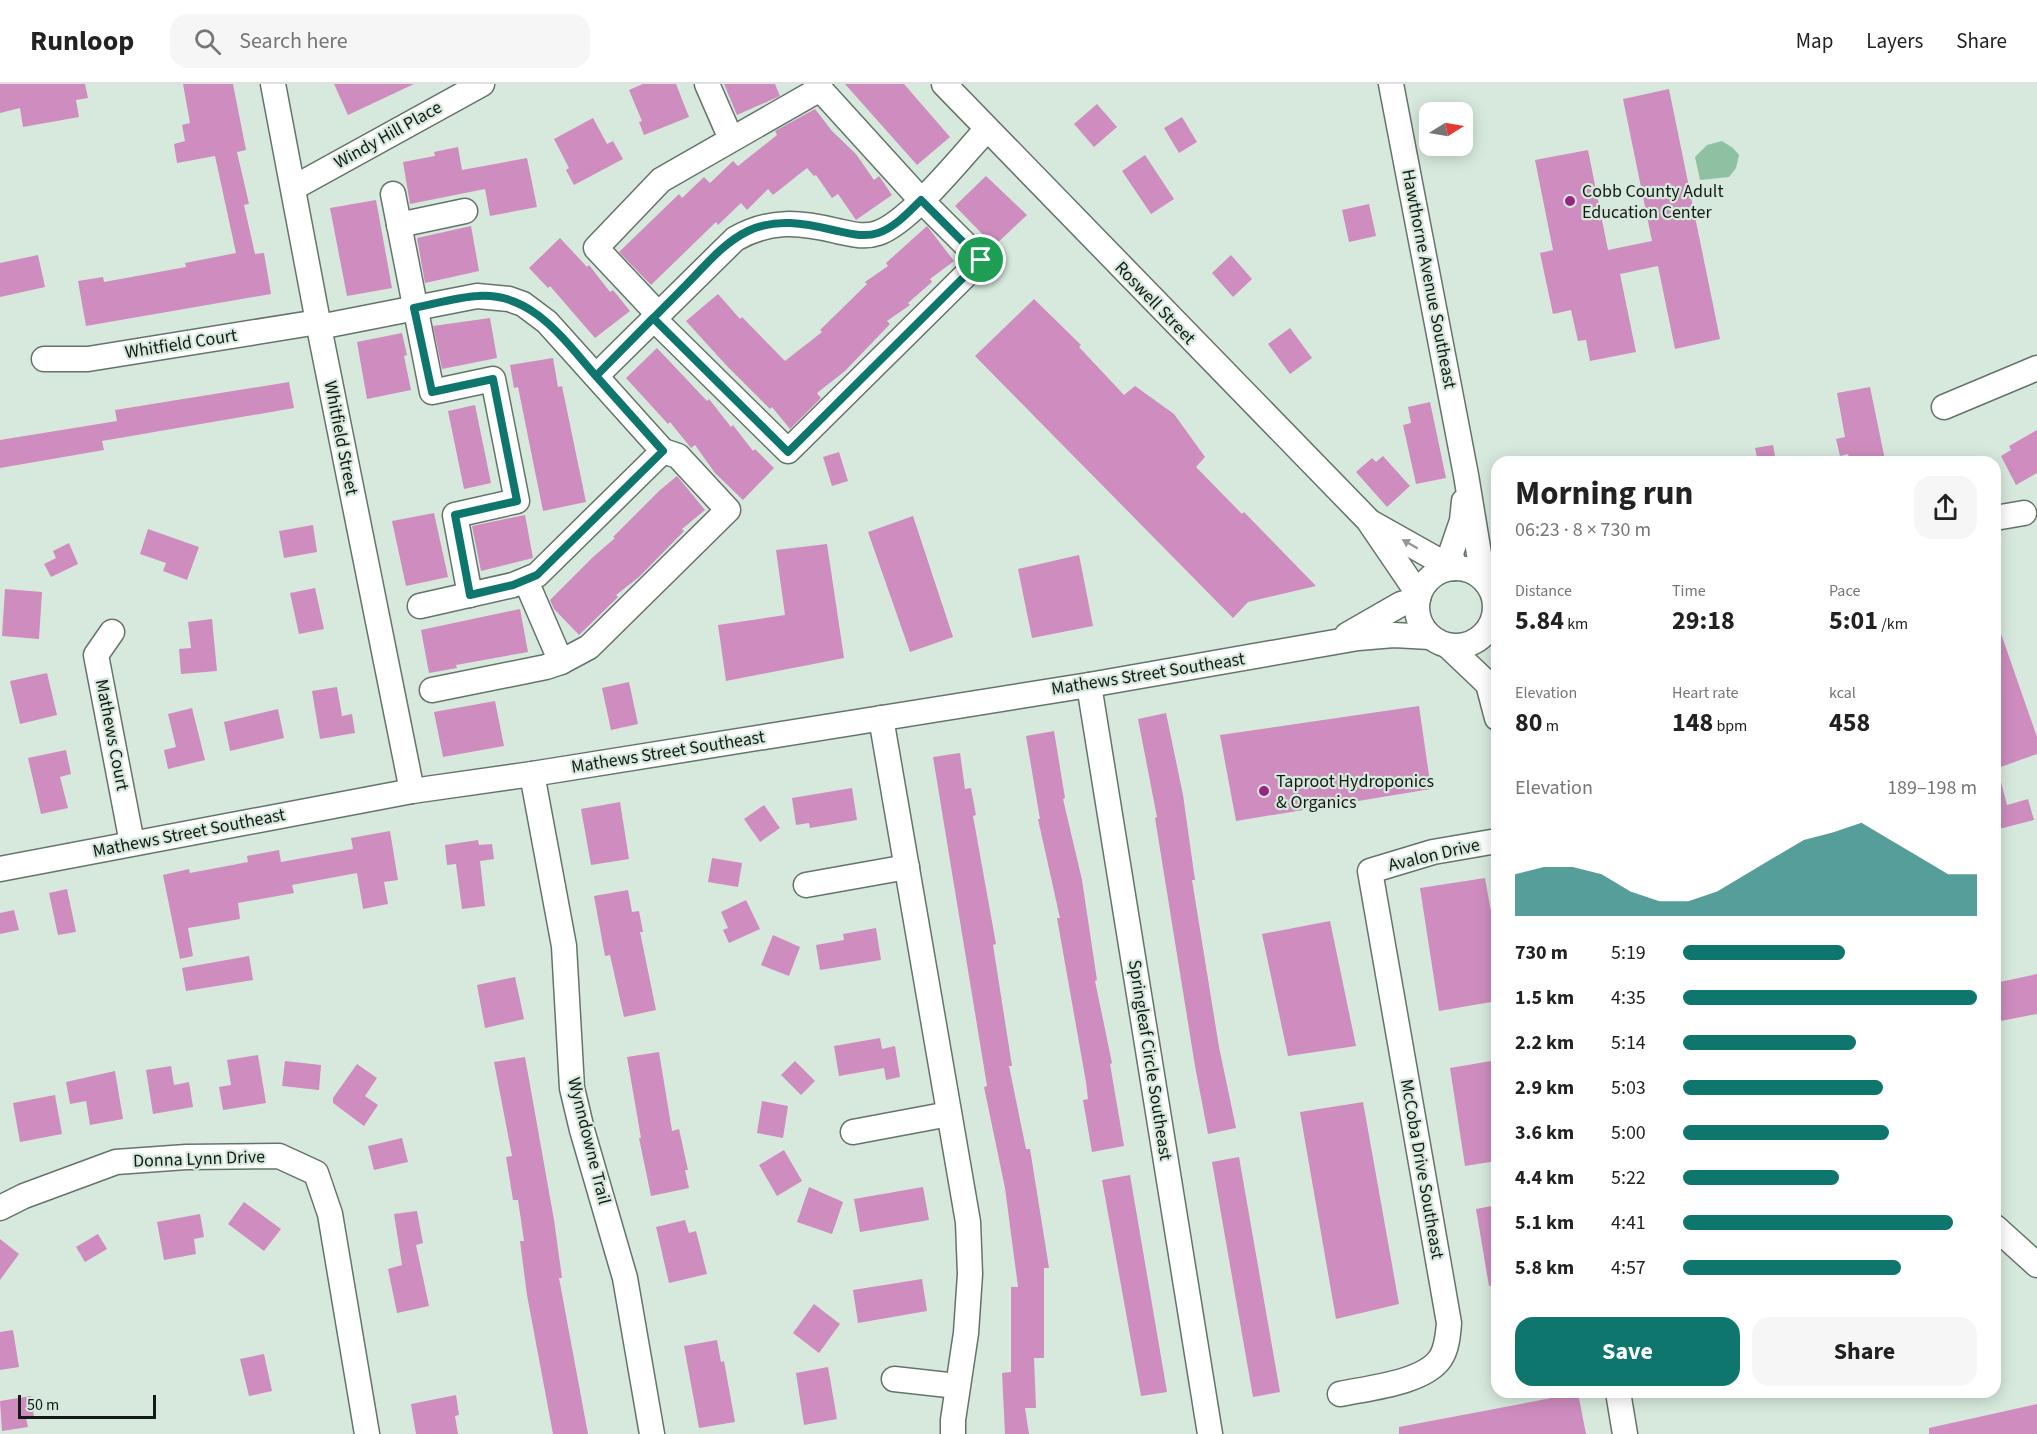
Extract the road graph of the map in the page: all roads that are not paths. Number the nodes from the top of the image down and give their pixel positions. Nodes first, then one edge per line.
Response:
1 (273, 84) edge
2 (482, 84) edge
3 (707, 84) edge
4 (944, 84) edge
5 (1391, 84) edge
6 (987, 129) junction
7 (731, 139) junction
8 (294, 187) junction
9 (393, 194) dead end
10 (921, 200) junction
11 (465, 211) dead end
12 (399, 225) junction
13 (414, 308) junction
14 (656, 316) junction
15 (319, 324) junction
16 (44, 359) dead end
17 (2037, 368) edge
18 (596, 376) junction
19 (1944, 407) dead end
20 (663, 451) junction
21 (1466, 475) junction
22 (2024, 513) dead end
23 (2001, 517) edge
24 (1368, 520) junction
25 (1453, 568) junction
26 (526, 581) junction
27 (1491, 590) edge
28 (470, 595) junction
29 (1418, 597) junction
30 (420, 606) dead end
31 (1491, 630) edge
32 (112, 632) dead end
33 (1439, 641) junction
34 (1337, 642) junction
35 (561, 662) junction
36 (1491, 684) edge
37 (1089, 685) junction
38 (432, 690) dead end
39 (881, 718) junction
40 (532, 774) junction
41 (412, 791) junction
42 (1491, 842) edge
43 (132, 843) junction
44 (907, 867) junction
45 (0, 869) edge
46 (1370, 871) joint
47 (806, 885) dead end
48 (949, 1114) junction
49 (853, 1132) dead end
50 (0, 1208) edge
51 (2001, 1232) edge
52 (2037, 1265) edge
53 (894, 1378) dead end
54 (957, 1386) junction
55 (1340, 1394) dead end
56 (1618, 1398) edge
57 (367, 1434) edge
58 (652, 1434) edge
59 (953, 1434) edge
60 (1210, 1434) edge
61 (1625, 1434) edge

1 - 8 street, Whitfield Street
2 - 8 street, Windy Hill Place
3 - 7 street
4 - 6 street, Roswell Street
5 - 21 street, Hawthorne Avenue Southeast
6 - 10 street
6 - 24 street, Roswell Street
7 - 10 street
7 - 14 street
8 - 15 street, Whitfield Street
9 - 12 street
10 - 14 street
10 - 14 street
11 - 12 street
12 - 13 street
13 - 15 street, Whitfield Court
13 - 18 street, Whitfield Court
13 - 28 street
14 - 18 street
15 - 16 street, Whitfield Court
15 - 41 street, Whitfield Street
17 - 19 street
18 - 20 street, Whitfield Court
20 - 26 street
20 - 35 street, Whitfield Court
21 - 25 street, Hawthorne Avenue Southeast
21 - 27 street, Hawthorne Avenue Southeast
22 - 23 street
25 -> 24 street, Roswell Street
24 - 29 street, Roswell Street
25 - 27 street
25 - 29 street
26 - 28 street
26 - 35 street
28 - 30 street
29 - 33 street
29 - 34 street, Mathews Street Southeast
31 - 33 street
32 - 43 street, Mathews Court
33 - 34 street, Mathews Street Southeast
33 - 36 street
34 - 37 street, Mathews Street Southeast
35 - 38 street
37 - 39 street, Mathews Street Southeast
37 - 60 street, Springleaf Circle Southeast
39 - 40 street, Mathews Street Southeast
39 - 44 street
40 - 41 street, Mathews Street Southeast
40 - 58 street, Wynndowne Trail
41 - 43 street, Mathews Street Southeast
42 - 46 street, Avalon Drive
43 - 45 street, Mathews Street Southeast
44 - 47 street
44 - 48 street
46 - 55 street, McCoba Drive Southeast
48 - 49 street
48 - 54 street
50 - 57 street, Donna Lynn Drive
51 - 52 street
53 - 54 street
54 - 59 street
56 - 61 street

